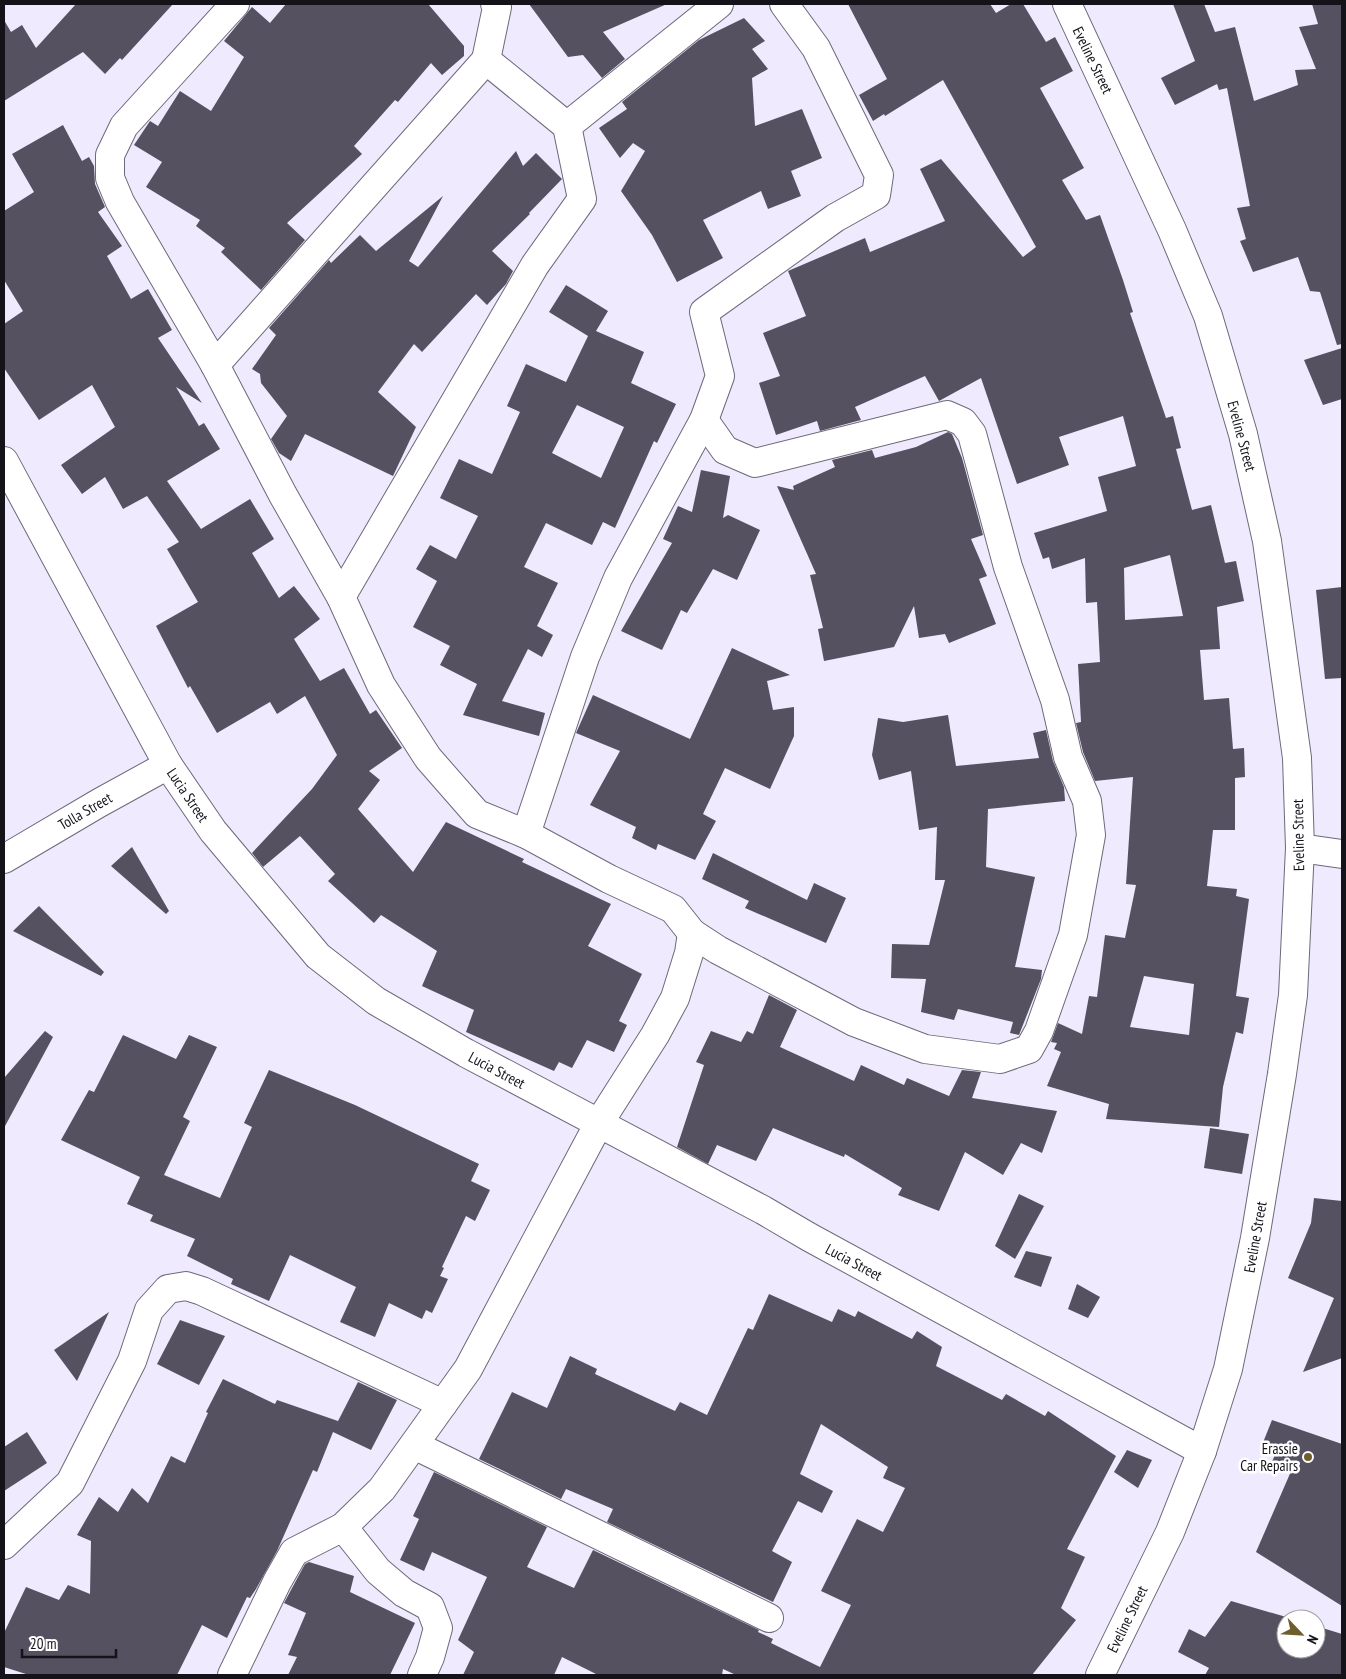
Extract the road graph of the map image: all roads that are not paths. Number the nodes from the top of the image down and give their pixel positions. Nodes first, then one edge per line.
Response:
1 (235, 4) edge
2 (495, 4) edge
3 (719, 4) edge
4 (784, 4) edge
5 (1066, 4) edge
6 (486, 60) junction
7 (567, 126) junction
8 (215, 365) junction
9 (704, 420) junction
10 (4, 461) edge
11 (341, 598) junction
12 (168, 766) junction
13 (526, 834) junction
14 (1300, 848) junction
15 (1342, 854) edge
16 (4, 859) edge
17 (692, 932) junction
18 (599, 1123) junction
19 (443, 1404) junction
20 (414, 1445) junction
21 (1202, 1450) junction
22 (343, 1527) junction
23 (4, 1545) edge
24 (769, 1618) dead end
25 (232, 1675) edge
26 (422, 1675) edge
27 (1100, 1675) edge

1 - 8 street
2 - 6 street
3 - 7 street
4 - 9 street
5 - 14 street, Eveline Street
6 - 7 street
6 - 8 street
7 - 11 street
8 - 11 street
9 - 13 street
9 - 17 street
10 - 12 street, Lucia Street
11 - 13 street
12 - 16 street, Tolla Street
12 - 18 street, Lucia Street
13 - 17 street
14 - 15 street
14 - 21 street, Eveline Street
17 - 18 street
18 - 19 street
18 - 21 street, Lucia Street
19 - 20 street
19 - 23 street
20 - 22 street
20 - 24 street
21 - 27 street, Eveline Street
22 - 25 street
22 - 26 street

